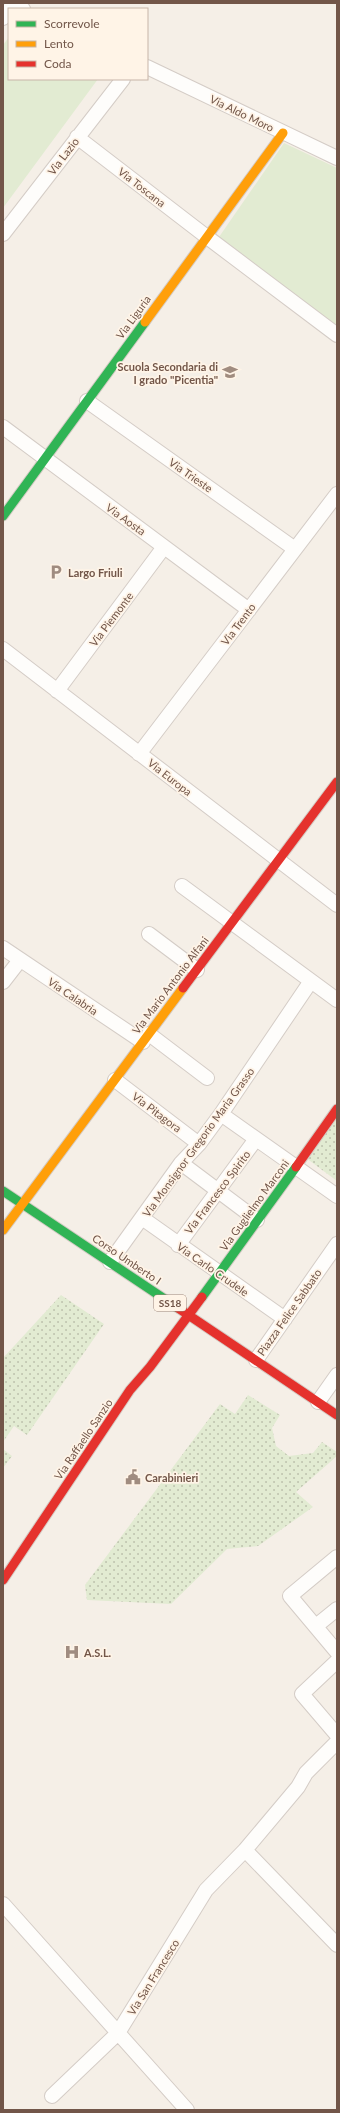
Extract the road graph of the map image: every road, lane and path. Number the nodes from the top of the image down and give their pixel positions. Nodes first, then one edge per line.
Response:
1 (148, 66) edge
2 (122, 80) edge
3 (283, 132) junction
4 (77, 137) junction
5 (337, 158) edge
6 (3, 234) edge
7 (207, 237) junction
8 (337, 335) edge
9 (87, 401) junction
10 (3, 427) edge
11 (45, 458) junction
12 (337, 494) edge
13 (3, 516) edge
14 (164, 547) junction
15 (295, 549) junction
16 (249, 610) junction
17 (3, 649) edge
18 (57, 691) junction
19 (139, 754) junction
20 (337, 782) edge
21 (278, 861) junction
22 (182, 886) dead end
23 (337, 905) edge
24 (232, 923) junction
25 (149, 934) dead end
26 (3, 948) edge
27 (20, 960) junction
28 (197, 970) junction
29 (311, 981) junction
30 (3, 982) edge
31 (337, 1000) edge
32 (146, 1038) junction
33 (207, 1078) dead end
34 (114, 1080) junction
35 (337, 1109) edge
36 (221, 1114) junction
37 (256, 1139) junction
38 (199, 1144) junction
39 (181, 1163) junction
40 (296, 1167) junction
41 (3, 1191) edge
42 (218, 1191) junction
43 (337, 1196) edge
44 (23, 1204) junction
45 (142, 1218) junction
46 (257, 1220) junction
47 (3, 1230) edge
48 (337, 1244) edge
49 (178, 1245) junction
50 (110, 1262) junction
51 (220, 1273) junction
52 (190, 1315) junction
53 (284, 1318) junction
54 (256, 1360) junction
55 (337, 1375) edge
56 (318, 1402) junction
57 (337, 1416) edge
58 (337, 1557) edge
59 (3, 1580) edge
60 (337, 1609) edge
61 (316, 1626) junction
62 (337, 1652) edge
63 (337, 1661) edge
64 (337, 1734) edge
65 (337, 1742) edge
66 (245, 1850) junction
67 (3, 1904) edge
68 (337, 1945) edge
69 (118, 2033) junction
70 (52, 2096) dead end
71 (188, 2110) edge

1 - 3 street, Via Aldo Moro
2 - 4 street, Via Lazio
3 - 5 street, Via Aldo Moro
3 - 7 street, Via Liguria
4 - 6 street, Via Lazio
4 - 7 street, Via Toscana
7 - 8 street, Via Toscana
7 - 9 street, Via Liguria
9 - 11 street, Via Liguria
9 - 15 street, Via Trieste
10 - 11 street, Via Aosta
11 - 13 street, Via Liguria
11 - 14 street, Via Aosta
12 - 15 street, Via Trento
14 - 16 street, Via Aosta
14 - 18 street, Via Piemonte
15 - 16 street, Via Trento
16 - 19 street, Via Trento
17 - 18 street, Via Europa
18 - 19 street, Via Europa
19 - 21 street, Via Europa
20 - 21 street, Via Mario Antonio Alfani
21 - 23 street, Via Europa
21 - 24 street, Via Mario Antonio Alfani
22 - 24 street
24 - 28 street, Via Mario Antonio Alfani
24 - 29 street
25 - 28 street
26 - 27 street, Via Calabria
27 - 30 street
27 - 32 street, Via Calabria
28 - 32 street, Via Mario Antonio Alfani
29 - 31 street
29 - 36 street, Via Monsignor Gregorio Maria Grasso
32 - 33 street, Via Calabria
32 - 34 street, Via Mario Antonio Alfani
34 - 38 street, Via Pitagora
34 - 44 street, Via Mario Antonio Alfani
35 - 40 street, Via Guglielmo Marconi
36 - 37 street
36 - 38 street, Via Monsignor Gregorio Maria Grasso
37 - 40 street
37 - 42 street, Via Francesco Spirito
38 - 39 street, Via Monsignor Gregorio Maria Grasso
39 - 42 street
39 - 45 street, Via Monsignor Gregorio Maria Grasso
40 - 43 street
40 - 46 street, Via Guglielmo Marconi
41 - 44 street, Corso Umberto I / SS18
42 - 46 street
42 - 49 street, Via Francesco Spirito
44 - 47 street, Via Mario Antonio Alfani
44 - 50 street, Corso Umberto I / SS18
45 - 49 street, Via Carlo Crudele
45 - 50 street, Via Monsignor Gregorio Maria Grasso
46 - 51 street, Via Guglielmo Marconi
48 - 53 street, Piazza Felice Sabbato
49 - 51 street, Via Carlo Crudele
50 - 52 street, Corso Umberto I / SS18
51 - 52 street, Via Guglielmo Marconi
51 - 53 street, Via Carlo Crudele
52 - 54 street, Corso Umberto I / SS18
52 - 59 street, Via Raffaello Sanzio
53 - 54 street, Piazza Felice Sabbato
54 - 56 street, Corso Umberto I / SS18
55 - 56 street
56 - 57 street, Corso Umberto I / SS18
58 - 61 street
60 - 61 street
61 - 62 street
63 - 64 street
65 - 66 street, Via San Francesco
66 - 68 street
66 - 69 street, Via San Francesco
67 - 69 street
69 - 70 street, Via San Francesco
69 - 71 street

